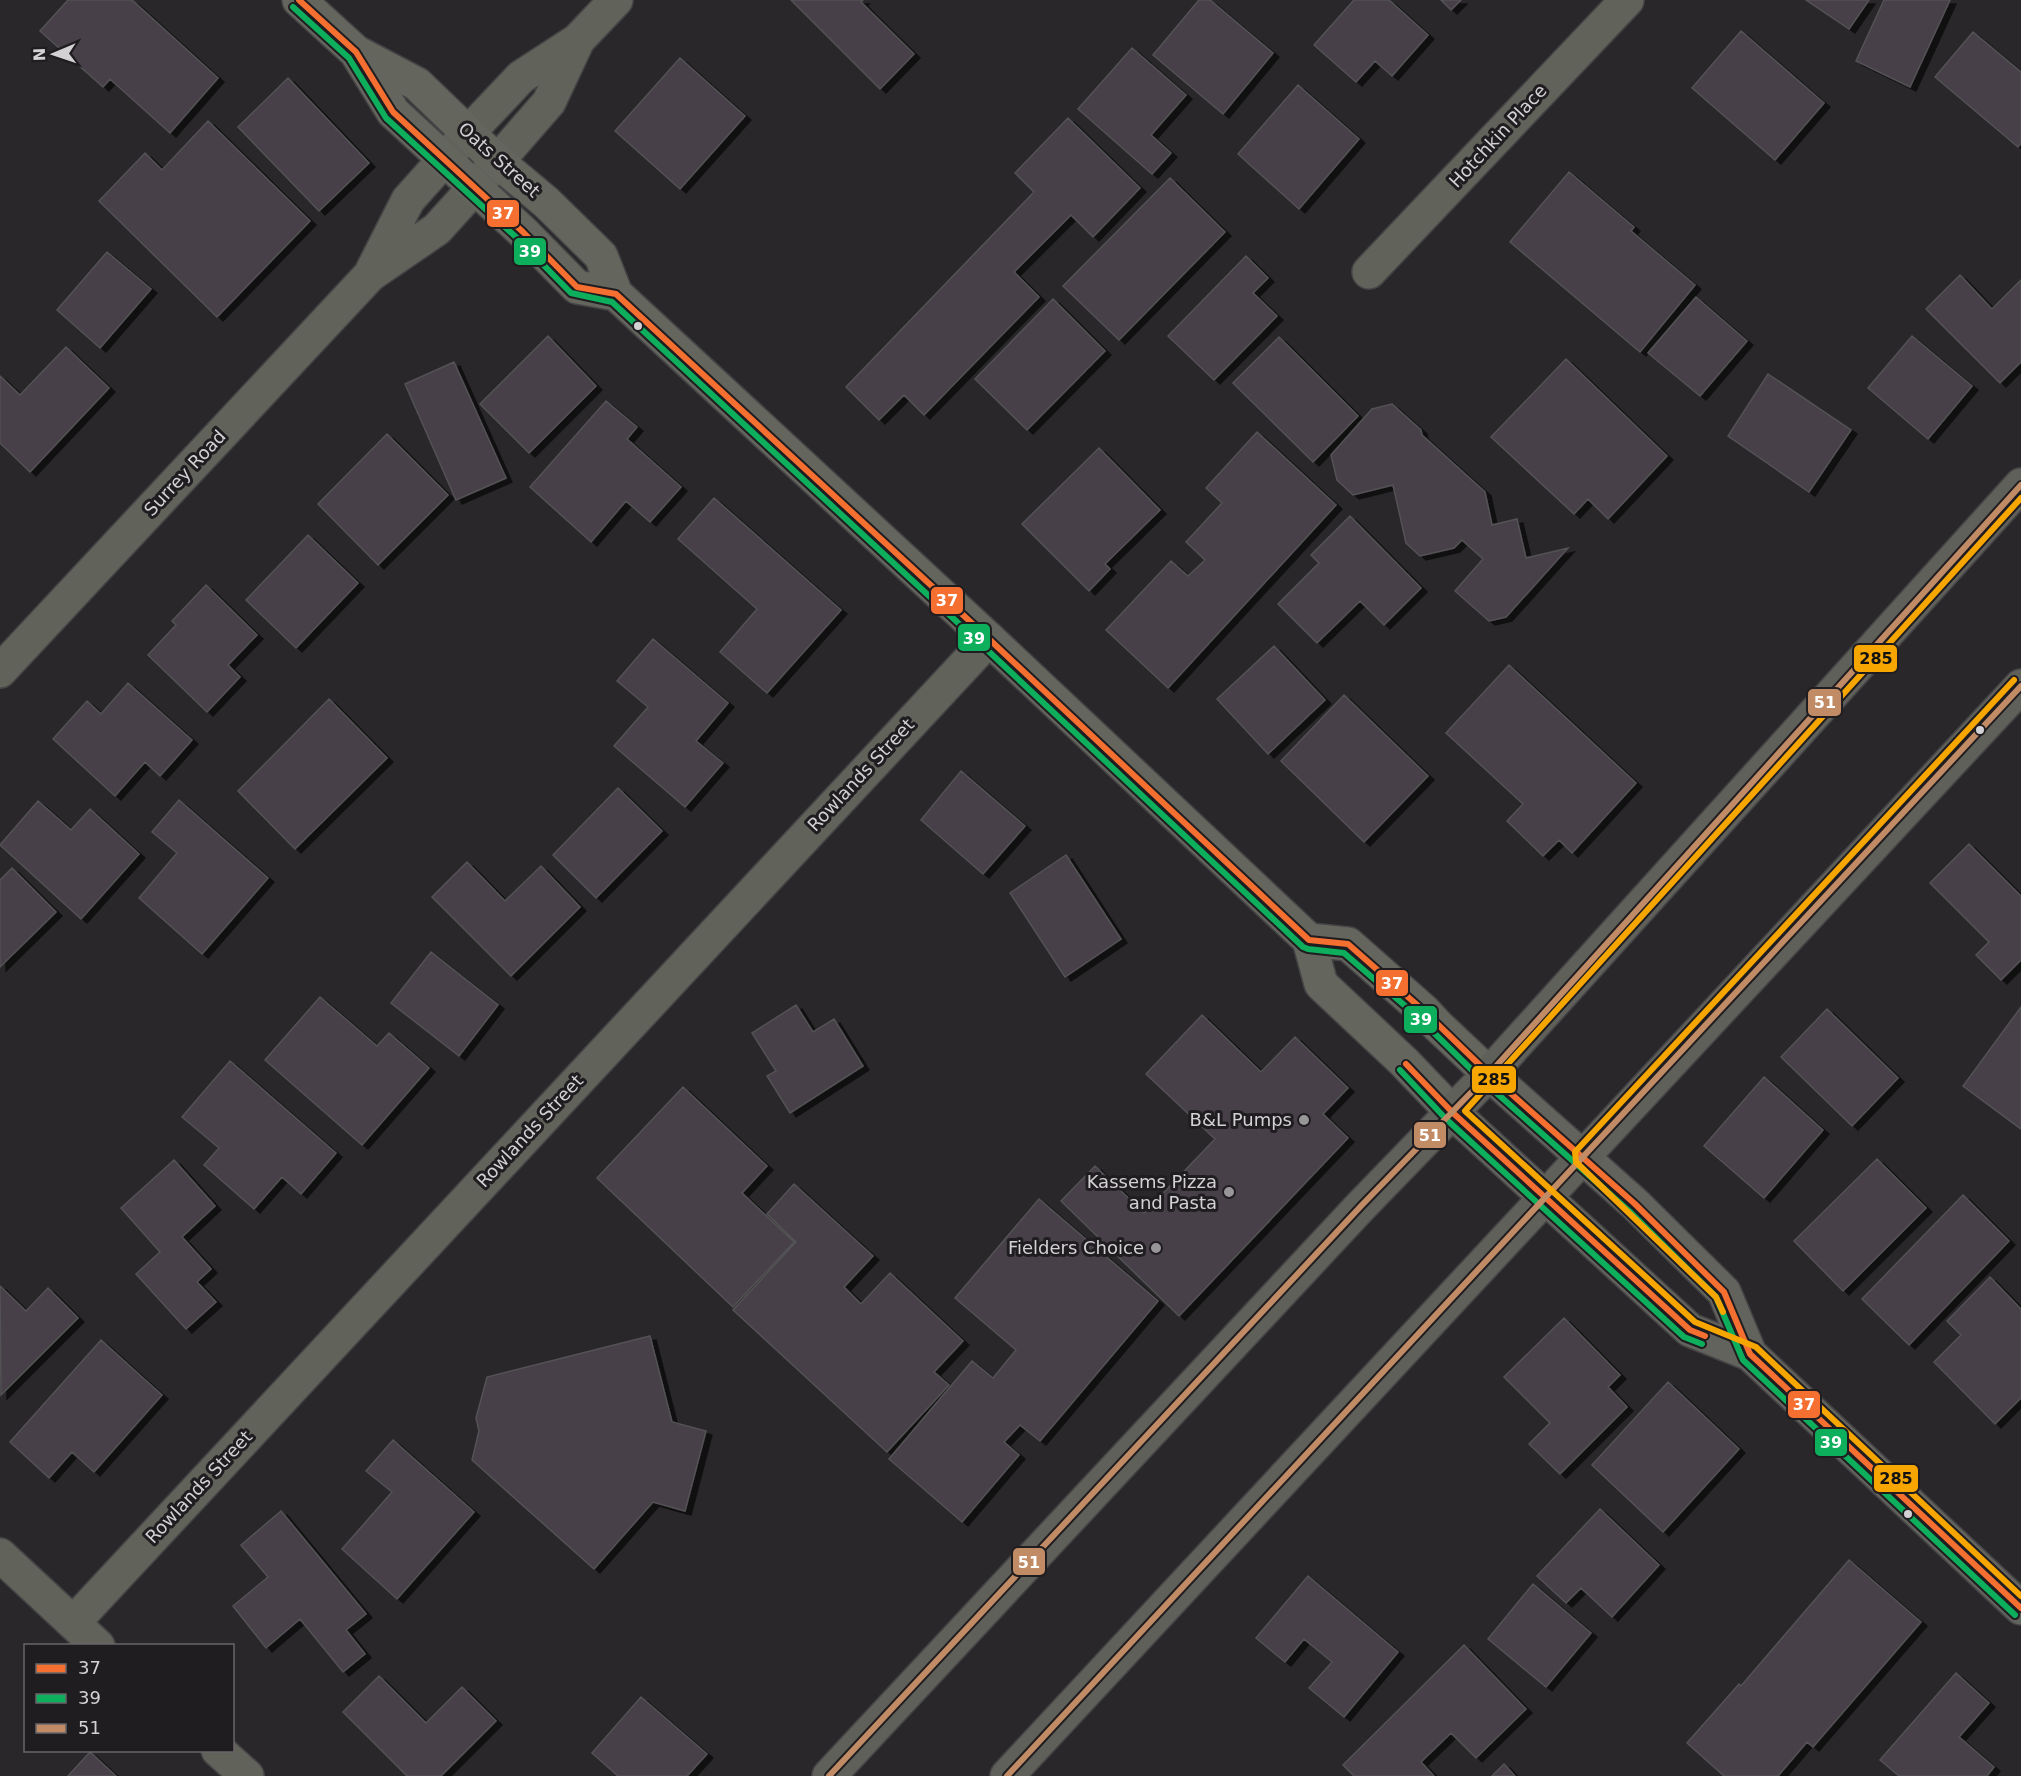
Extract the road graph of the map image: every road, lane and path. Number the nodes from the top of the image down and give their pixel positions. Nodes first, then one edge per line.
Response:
1 (299, 0) edge
2 (616, 0) edge
3 (1627, 0) edge
4 (578, 40) junction
5 (356, 52) junction
6 (468, 133) junction
7 (445, 159) junction
8 (497, 161) junction
9 (475, 187) junction
10 (1369, 272) dead end
11 (370, 275) junction
12 (616, 294) junction
13 (2021, 485) edge
14 (989, 639) junction
15 (0, 671) edge
16 (2021, 686) edge
17 (1309, 940) junction
18 (1489, 1074) junction
19 (1452, 1112) junction
20 (1583, 1156) junction
21 (1545, 1197) junction
22 (1750, 1354) junction
23 (0, 1555) edge
24 (2021, 1608) edge
25 (73, 1623) junction
26 (96, 1644) edge
27 (220, 1752) edge
28 (246, 1776) edge
29 (829, 1776) edge
30 (1007, 1776) edge

1 - 5 street, Oats Street
2 - 4 street, Surrey Road
3 - 10 street, Hotchkin Place
4 - 6 street, Surrey Road
4 - 8 street, Surrey Road
5 - 6 street, Oats Street
5 - 7 street, Oats Street
6 - 7 street, Surrey Road
6 - 8 street, Oats Street
7 - 9 street, Oats Street
7 - 11 street, Surrey Road
8 - 9 street, Surrey Road
8 - 12 street, Oats Street
9 - 11 street, Surrey Road
9 - 12 street, Oats Street
11 - 15 street, Surrey Road
12 - 14 street, Oats Street
13 - 18 highway
14 - 17 street, Oats Street
14 - 25 street, Rowlands Street
16 - 20 highway
17 - 18 street
17 - 19 street
18 - 19 highway
18 - 20 main road
19 - 21 main road
19 - 29 highway
20 - 21 highway
20 - 22 main road
21 - 22 main road
21 - 30 highway
22 - 24 main road
23 - 25 street
25 - 26 street
27 - 28 street

